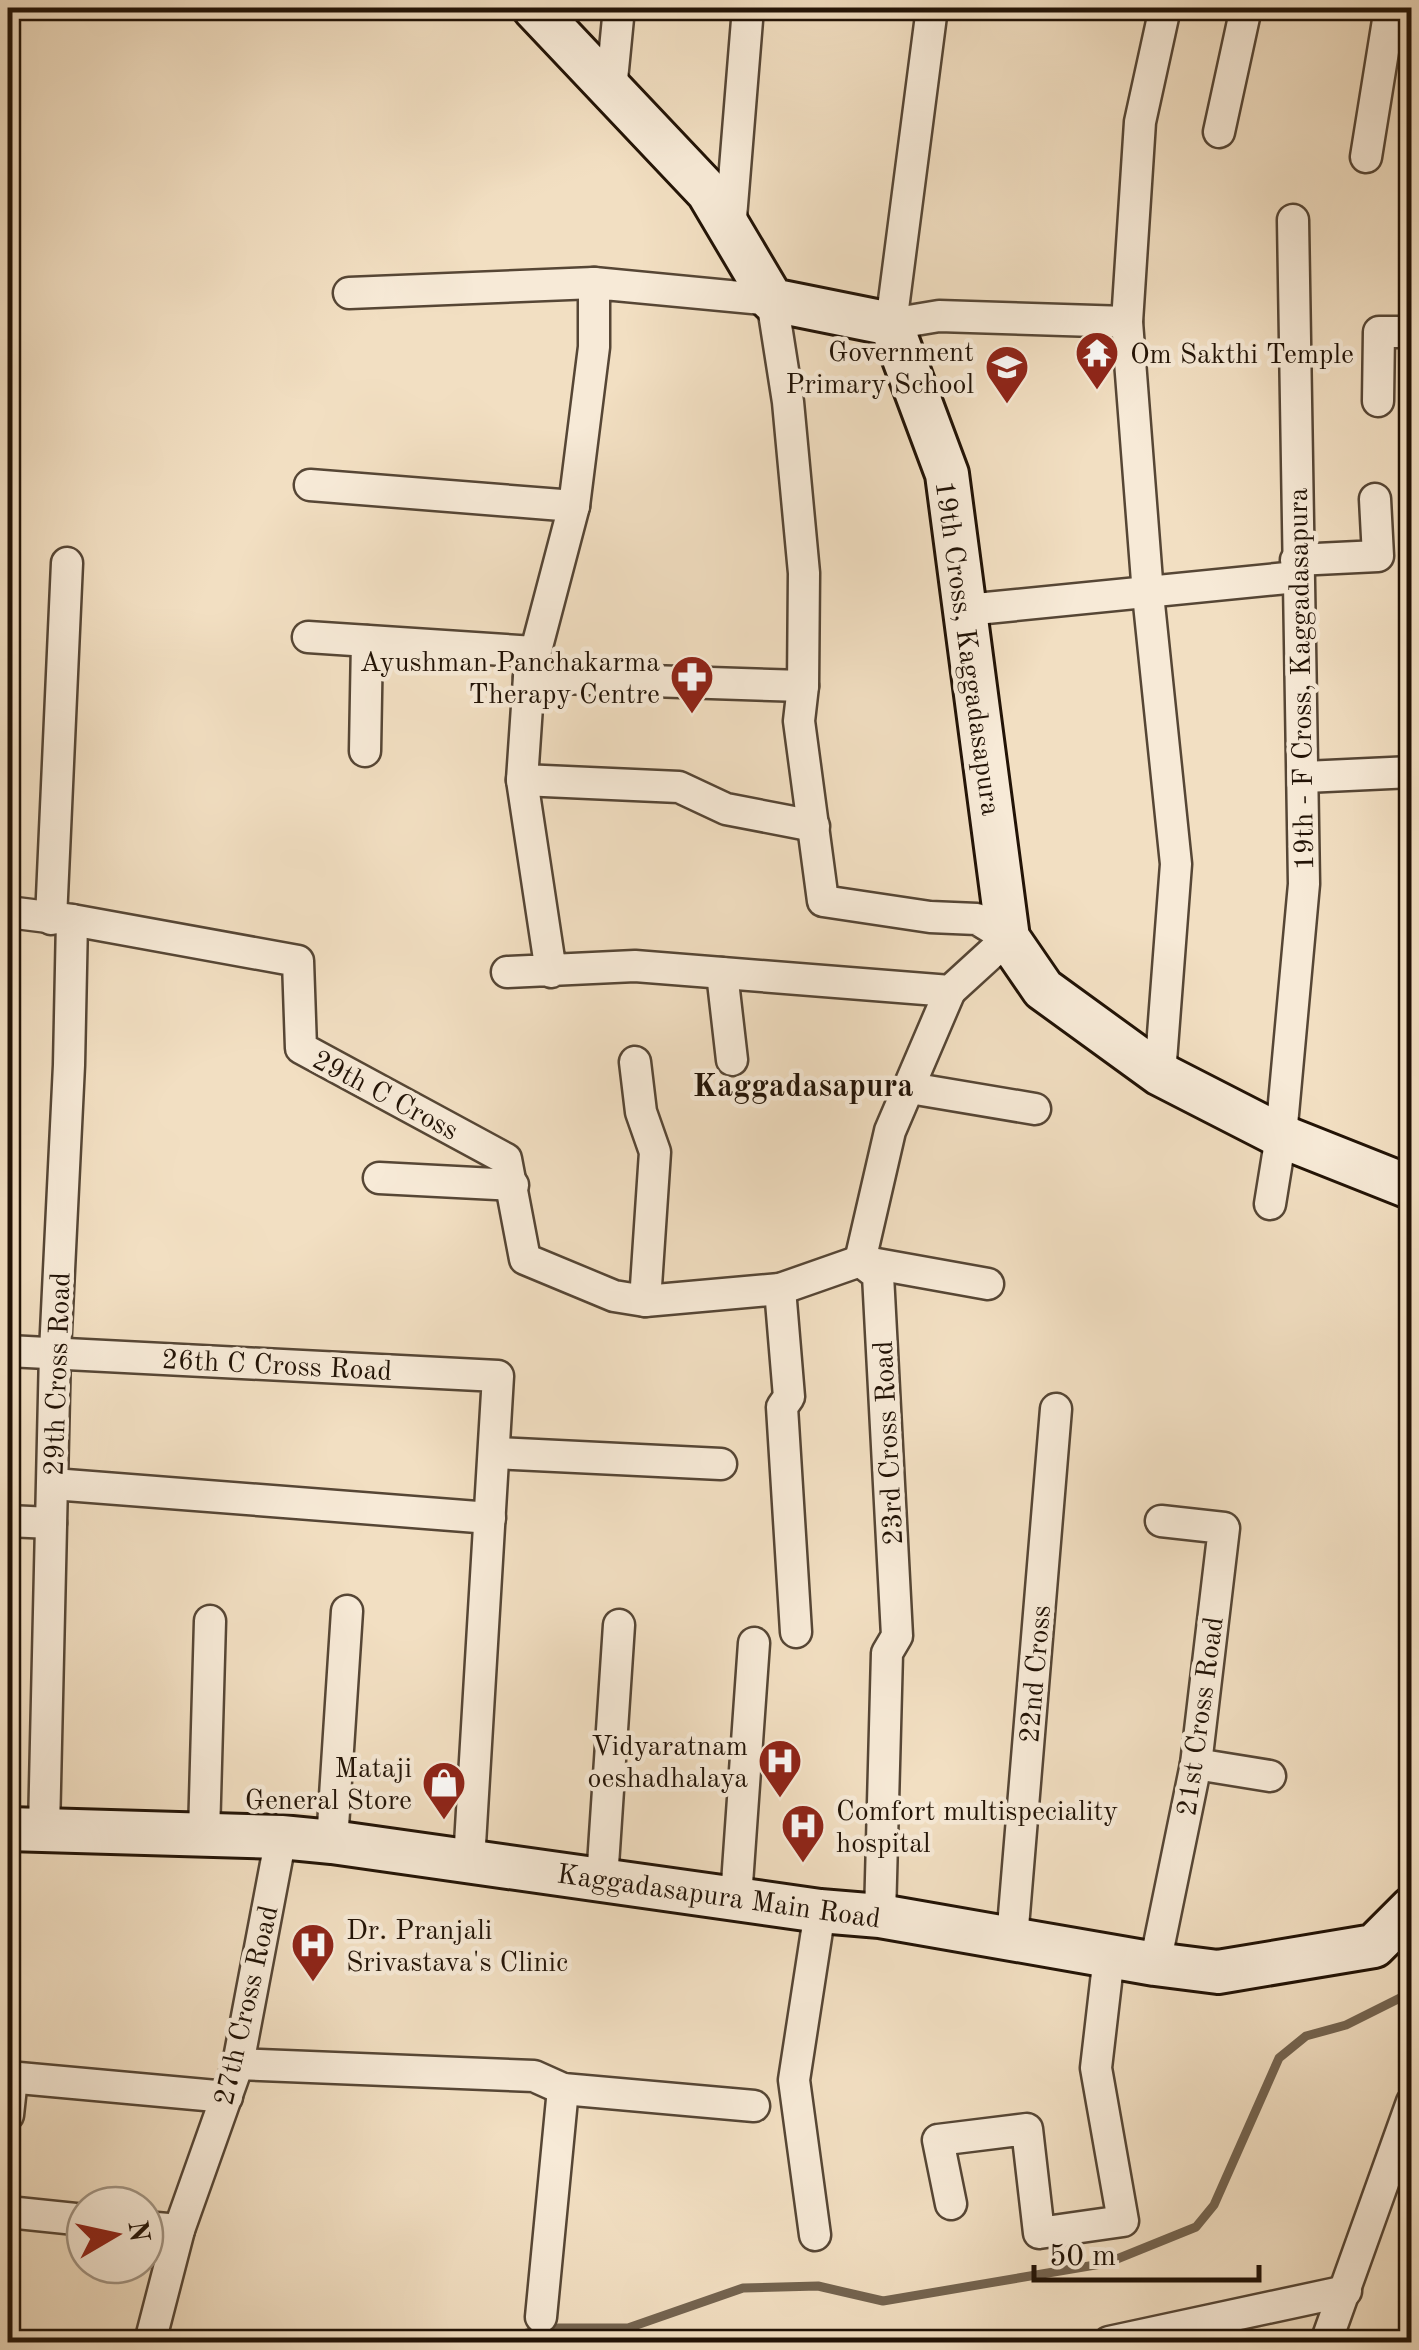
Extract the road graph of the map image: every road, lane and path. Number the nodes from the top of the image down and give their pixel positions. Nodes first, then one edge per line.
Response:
1 (534, 8) edge
2 (618, 8) edge
3 (748, 8) edge
4 (932, 8) edge
5 (1165, 8) edge
6 (1246, 8) edge
7 (1390, 8) edge
8 (611, 90) junction
9 (1219, 132) dead end
10 (1366, 157) dead end
11 (1293, 220) dead end
12 (730, 230) junction
13 (594, 283) junction
14 (349, 293) dead end
15 (772, 300) junction
16 (1127, 322) junction
17 (890, 324) junction
18 (1412, 332) edge
19 (1378, 401) dead end
20 (310, 486) dead end
21 (1375, 499) dead end
22 (574, 506) junction
23 (67, 563) dead end
24 (1296, 568) junction
25 (1148, 594) junction
26 (966, 610) junction
27 (308, 637) dead end
28 (367, 641) junction
29 (532, 664) junction
30 (803, 686) junction
31 (365, 751) dead end
32 (1412, 772) edge
33 (1304, 777) junction
34 (522, 780) junction
35 (814, 826) junction
36 (8, 912) edge
37 (61, 919) junction
38 (1008, 938) junction
39 (507, 972) dead end
40 (551, 972) junction
41 (722, 973) junction
42 (950, 991) junction
43 (732, 1060) dead end
44 (635, 1062) dead end
45 (1160, 1074) junction
46 (910, 1088) junction
47 (1036, 1109) dead end
48 (1281, 1136) junction
49 (379, 1178) dead end
50 (513, 1185) junction
51 (1412, 1188) edge
52 (1270, 1204) dead end
53 (860, 1260) junction
54 (988, 1284) dead end
55 (780, 1289) junction
56 (646, 1301) junction
57 (8, 1351) edge
58 (55, 1352) junction
59 (1056, 1409) dead end
60 (495, 1453) junction
61 (721, 1464) dead end
62 (53, 1484) junction
63 (490, 1518) junction
64 (8, 1521) edge
65 (1160, 1521) dead end
66 (51, 1523) junction
67 (347, 1611) dead end
68 (210, 1620) dead end
69 (619, 1625) dead end
70 (796, 1632) dead end
71 (754, 1643) dead end
72 (1196, 1764) junction
73 (1270, 1776) dead end
74 (26, 1829) edge
75 (204, 1834) junction
76 (281, 1837) junction
77 (332, 1842) junction
78 (469, 1860) junction
79 (602, 1880) junction
80 (736, 1898) junction
81 (1412, 1908) edge
82 (820, 1911) junction
83 (880, 1916) junction
84 (1012, 1939) junction
85 (1109, 1956) junction
86 (1155, 1964) junction
87 (238, 2064) junction
88 (10, 2077) edge
89 (563, 2089) junction
90 (227, 2097) junction
91 (1412, 2102) edge
92 (754, 2106) dead end
93 (8, 2114) edge
94 (951, 2204) dead end
95 (8, 2212) edge
96 (65, 2218) edge
97 (165, 2229) edge
98 (180, 2230) junction
99 (814, 2236) dead end
100 (1346, 2290) junction
101 (540, 2317) dead end
102 (150, 2342) edge
103 (1109, 2342) edge
104 (1326, 2342) edge

1 - 8 street
2 - 8 street
3 - 12 street
4 - 17 street
5 - 16 street
6 - 9 street
7 - 10 street
8 - 12 street
11 - 24 street, 19th - F Cross, Kaggadasapura
12 - 15 street
13 - 14 street
13 - 15 street
13 - 22 street
15 - 17 street
15 - 30 street
16 - 17 street
16 - 25 street
17 - 26 street, 19th Cross, Kaggadasapura
18 - 19 street
20 - 22 street
21 - 24 street
22 - 29 street
23 - 37 street, 29th Cross Road
24 - 25 street
24 - 33 street, 19th - F Cross, Kaggadasapura
25 - 26 street
25 - 45 street
26 - 38 street, 19th Cross, Kaggadasapura
27 - 28 street
28 - 29 street
28 - 31 street
29 - 30 street
29 - 34 street
30 - 35 street
32 - 33 street
33 - 48 street, 19th - F Cross, Kaggadasapura
34 - 35 street
34 - 40 street
35 - 38 street
36 - 37 street, 29th C Cross
37 - 50 street, 29th C Cross
37 - 58 street, 29th Cross Road
38 - 42 street
38 - 45 street, 19th Cross, Kaggadasapura
39 - 40 street
40 - 41 street
41 - 42 street
41 - 43 street
42 - 46 street
44 - 56 street
45 - 48 street, 19th Cross, Kaggadasapura
46 - 47 street
46 - 53 street
48 - 51 street, 19th Cross, Kaggadasapura
48 - 52 street, 19th - F Cross, Kaggadasapura
49 - 50 street
50 - 56 street, 29th C Cross
53 - 54 street
53 - 55 street
53 - 83 street, 23rd Cross Road
55 - 56 street
55 - 70 street
57 - 58 street, 26th C Cross Road
58 - 60 street, 26th C Cross Road
58 - 62 street, 29th Cross Road
59 - 84 street, 22nd Cross
60 - 61 street
60 - 63 street
62 - 63 street
62 - 66 street, 29th Cross Road
63 - 78 street
64 - 66 street
65 - 72 street, 21st Cross Road
66 - 74 street, 29th Cross Road
67 - 77 street
68 - 75 street
69 - 79 street
71 - 80 street
72 - 73 street
72 - 86 street, 21st Cross Road
74 - 75 street, Kaggadasapura Main Road
75 - 76 street, Kaggadasapura Main Road
76 - 77 street, Kaggadasapura Main Road
76 - 87 street, 27th Cross Road
77 - 78 street, Kaggadasapura Main Road
78 - 79 street, Kaggadasapura Main Road
79 - 80 street, Kaggadasapura Main Road
80 - 82 street, Kaggadasapura Main Road
81 - 86 street, Kaggadasapura Main Road
82 - 83 street, Kaggadasapura Main Road
82 - 99 street
83 - 84 street, Kaggadasapura Main Road
84 - 85 street, Kaggadasapura Main Road
85 - 86 street, Kaggadasapura Main Road
85 - 94 street
87 - 89 street
87 - 90 street, 27th Cross Road
88 - 90 street
88 - 93 street
89 - 92 street
89 - 101 street
90 - 98 street, 27th Cross Road
91 - 100 street
95 - 96 street
97 - 98 street
98 - 102 street, 27th Cross Road
100 - 103 street
100 - 104 street

